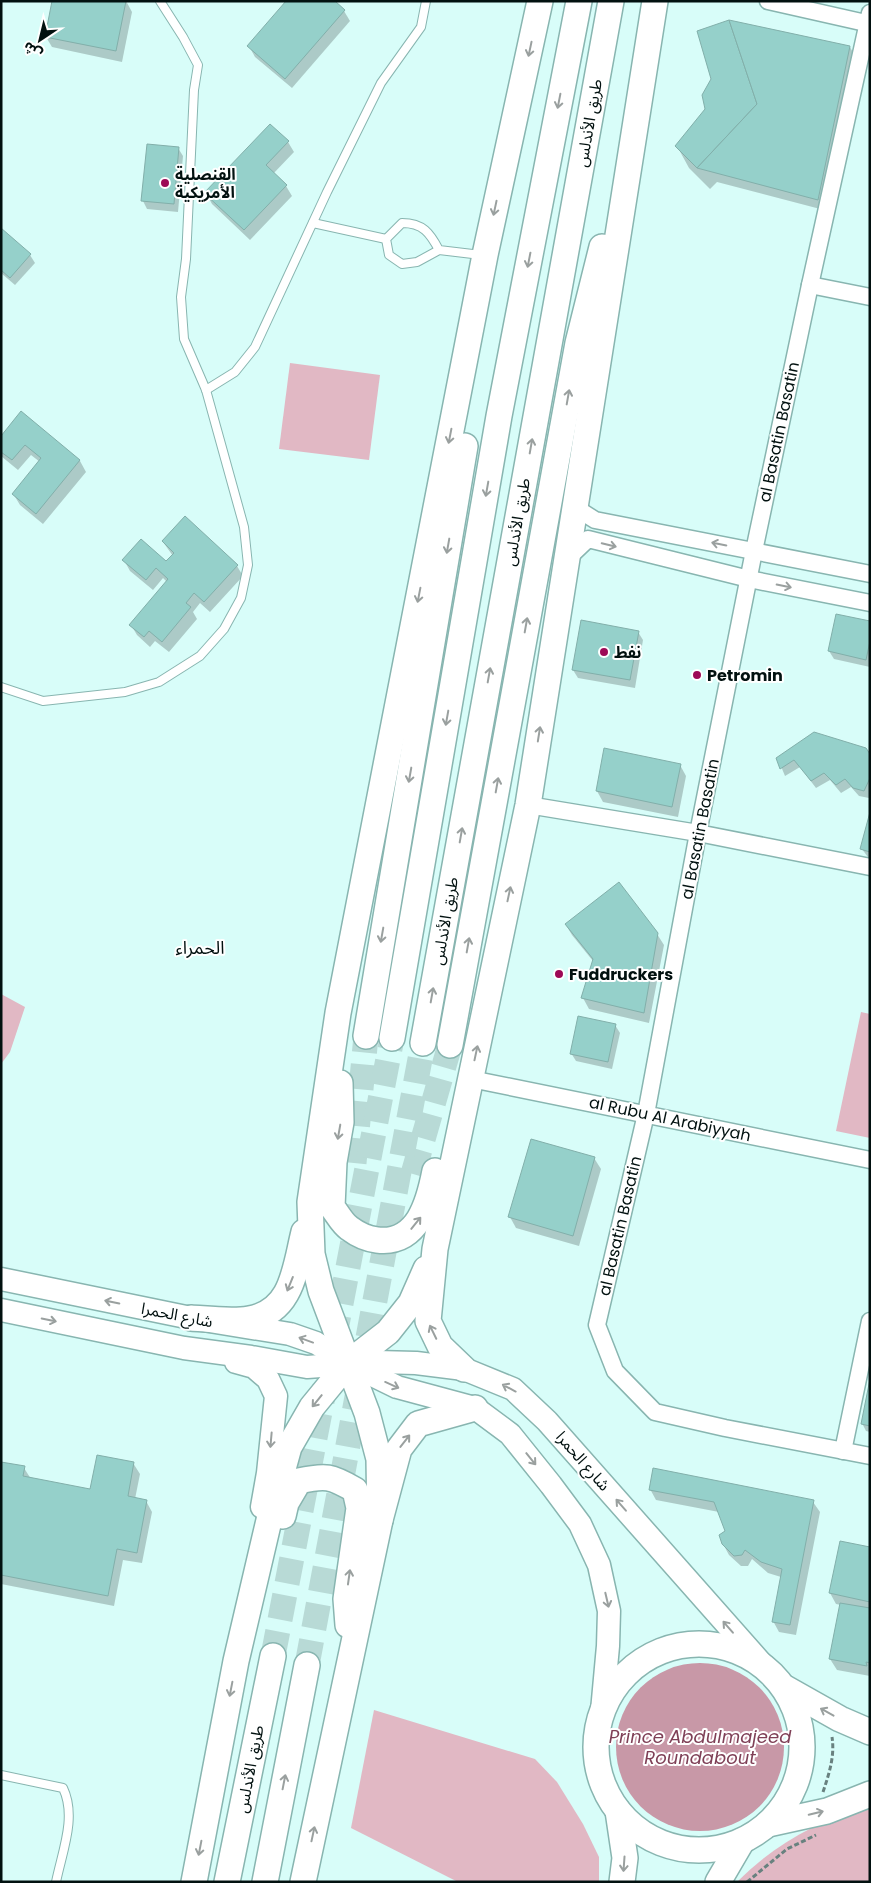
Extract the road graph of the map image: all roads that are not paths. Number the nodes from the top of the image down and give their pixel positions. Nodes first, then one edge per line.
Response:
1 (160, 1) edge
2 (426, 1) edge
3 (540, 1) edge
4 (578, 1) edge
5 (611, 1) edge
6 (655, 1) edge
7 (768, 1) edge
8 (869, 20) edge
9 (641, 89) junction
10 (313, 223) junction
11 (386, 239) junction
12 (439, 250) junction
13 (485, 256) junction
14 (810, 285) junction
15 (870, 297) edge
16 (206, 390) junction
17 (576, 508) junction
18 (754, 551) junction
19 (568, 558) junction
20 (870, 574) edge
21 (749, 579) junction
22 (870, 604) edge
23 (1, 687) edge
24 (528, 805) junction
25 (698, 833) junction
26 (870, 867) edge
27 (338, 1013) junction
28 (366, 1036) tunnel mouth
29 (392, 1038) tunnel mouth
30 (423, 1043) tunnel mouth
31 (450, 1045) tunnel mouth
32 (471, 1079) junction
33 (646, 1114) junction
34 (870, 1160) edge
35 (310, 1202) junction
36 (435, 1249) junction
37 (1, 1279) edge
38 (1, 1310) edge
39 (191, 1318) junction
40 (870, 1321) edge
41 (184, 1348) junction
42 (348, 1363) junction
43 (464, 1369) junction
44 (475, 1408) junction
45 (843, 1451) junction
46 (870, 1456) edge
47 (380, 1520) junction
48 (273, 1656) tunnel mouth
49 (350, 1660) junction
50 (236, 1661) junction
51 (761, 1663) junction
52 (306, 1665) tunnel mouth
53 (785, 1688) junction
54 (602, 1711) junction
55 (870, 1732) edge
56 (1, 1775) edge
57 (870, 1794) edge
58 (618, 1811) junction
59 (768, 1824) junction
60 (742, 1841) junction
61 (56, 1882) edge
62 (194, 1882) edge
63 (227, 1882) edge
64 (265, 1882) edge
65 (303, 1882) edge
66 (622, 1882) edge
67 (718, 1882) edge

1 - 16 lane
2 - 10 lane
3 -> 13 main road
4 -> 29 main road, طريق الأندلس
30 -> 5 main road, طريق الأندلس
6 - 9 main road
7 - 8 street
8 - 14 street, al Basatin Basatin
9 - 17 main road
31 -> 9 main road
10 - 11 lane
10 - 16 lane
11 - 12 lane
11 - 12 lane
12 - 13 lane
13 -> 27 main road
13 -> 28 main road
14 - 15 street
14 - 18 street, al Basatin Basatin
16 - 23 lane
18 -> 17 street
17 - 19 main road
18 - 20 street
18 - 21 street, al Basatin Basatin
19 -> 21 street
24 -> 19 main road
21 -> 22 street
21 - 25 street, al Basatin Basatin
24 - 25 street
32 -> 24 main road
25 - 26 street
25 - 33 street, al Basatin Basatin
27 -> 32 main road
27 - 35 main road
32 - 33 street, al Rubu Al Arabiyyah
32 - 36 main road
33 - 34 street, al Rubu Al Arabiyyah
33 - 45 street, al Basatin Basatin
35 -> 39 main road
35 - 42 main road
36 - 42 main road
43 -> 36 main road
39 -> 37 main road, شارع الحمرا
38 -> 41 main road, شارع الحمرا
42 -> 39 main road, شارع الحمرا
40 - 45 street
41 - 42 main road, شارع الحمرا
41 -> 50 main road
42 - 43 main road, شارع الحمرا
42 -> 44 main road, شارع الحمرا
42 - 47 main road
42 -> 50 main road
51 -> 43 main road, شارع الحمرا
47 -> 44 main road
44 -> 54 main road, شارع الحمرا
45 - 46 street, al Basatin Basatin
47 - 49 main road
48 - 63 main road, طريق الأندلس
49 -> 50 main road
65 -> 49 main road
50 -> 62 main road
51 - 53 main road
51 - 54 main road
64 -> 52 main road
55 -> 53 main road
53 - 59 main road
54 - 58 main road
56 - 61 lane
59 -> 57 main road
58 - 60 main road
58 -> 66 main road
59 - 60 main road
60 - 67 main road

